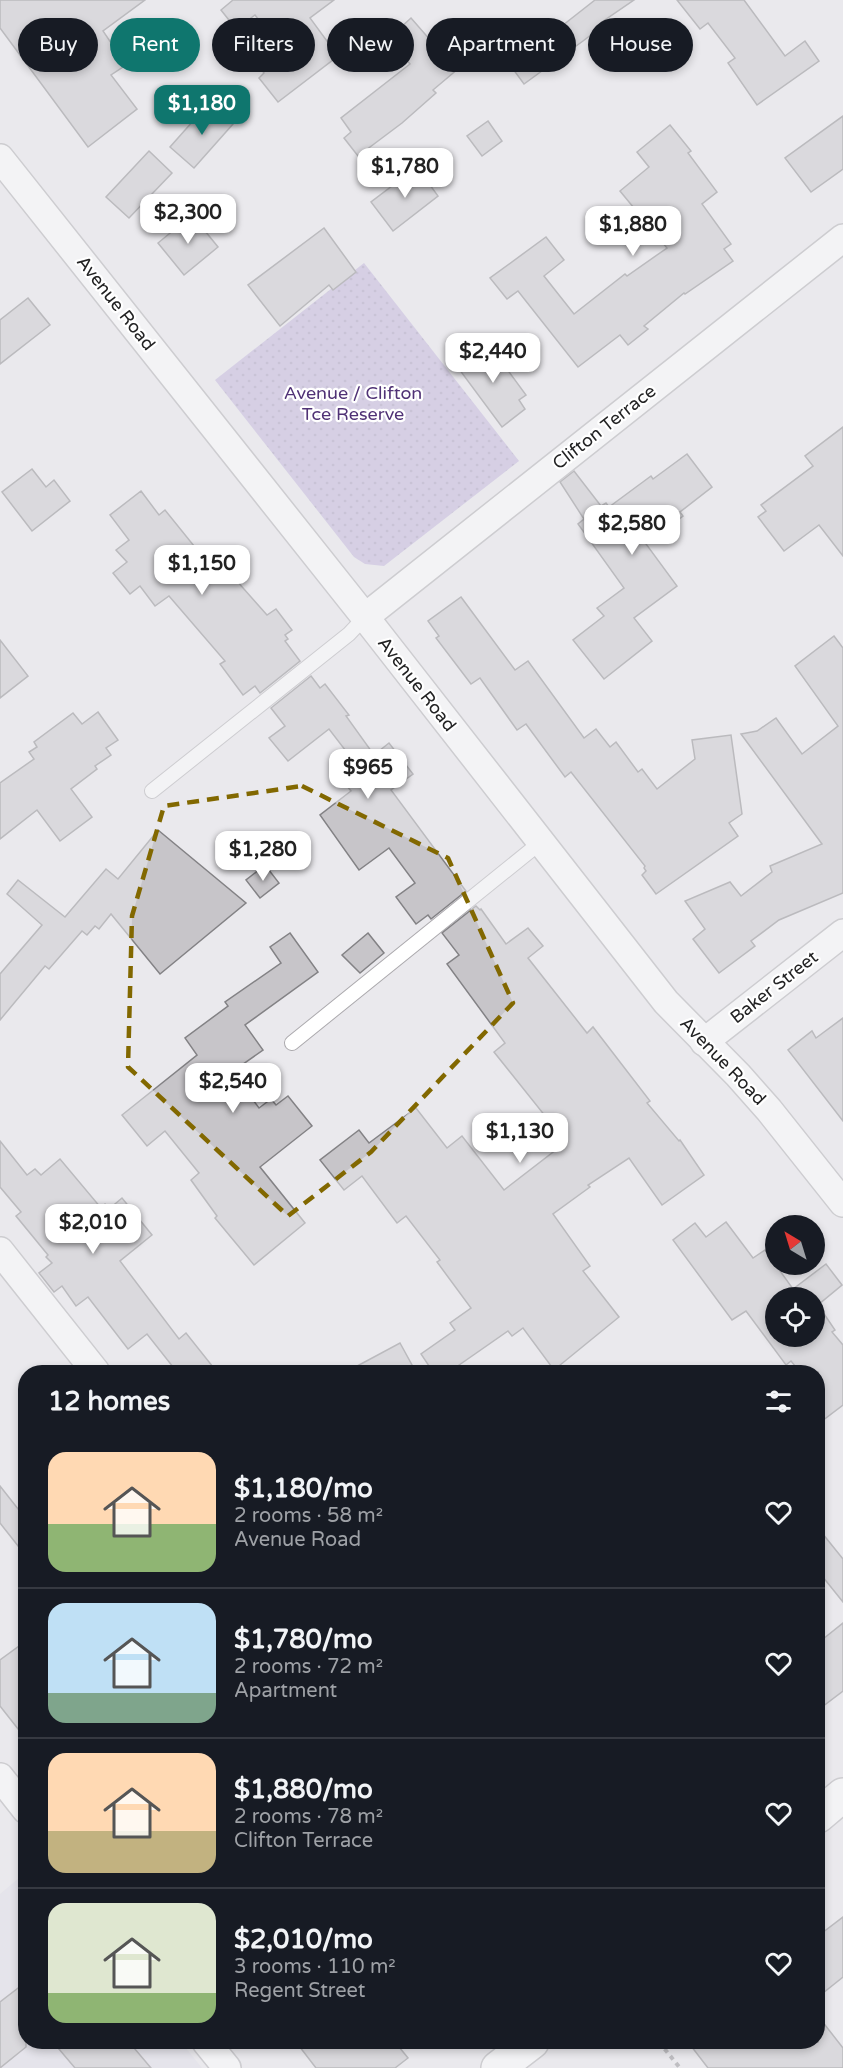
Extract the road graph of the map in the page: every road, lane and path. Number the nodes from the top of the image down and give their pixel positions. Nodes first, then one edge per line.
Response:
1 (0, 158) edge
2 (843, 238) edge
3 (364, 617) junction
4 (152, 791) dead end
5 (541, 842) junction
6 (843, 933) edge
7 (704, 1042) junction
8 (292, 1043) dead end
9 (843, 1203) edge
10 (0, 1251) edge
11 (90, 1365) edge
12 (0, 1777) edge
13 (843, 1795) edge
14 (18, 1800) edge
15 (825, 1810) edge
16 (212, 2049) edge
17 (523, 2049) edge
18 (665, 2049) edge
19 (227, 2068) edge
20 (498, 2068) edge
21 (680, 2068) edge

1 - 3 street, Avenue Road
2 - 3 street, Clifton Terrace
3 - 4 lane
3 - 5 street, Avenue Road
5 - 7 street, Avenue Road
5 - 8 lane
6 - 7 street, Baker Street
7 - 9 street, Avenue Road
10 - 11 street
12 - 14 street
13 - 15 street
16 - 19 street
17 - 20 street
18 - 21 path

